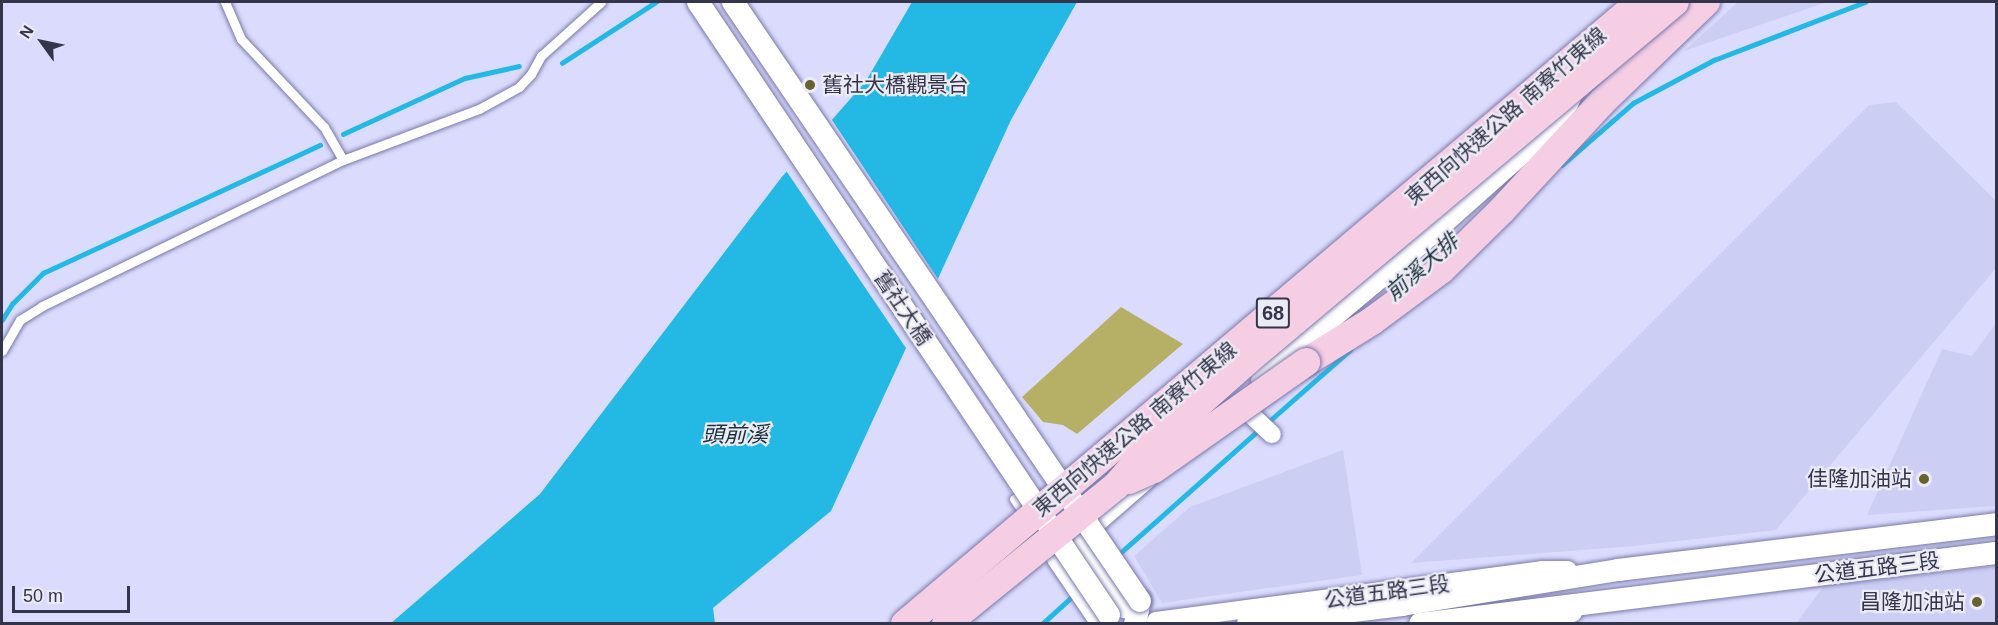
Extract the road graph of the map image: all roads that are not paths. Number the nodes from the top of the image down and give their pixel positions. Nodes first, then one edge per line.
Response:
1 (225, 2) edge
2 (601, 2) edge
3 (698, 2) edge
4 (733, 2) edge
5 (1640, 2) edge
6 (1666, 2) edge
7 (1691, 6) edge
8 (344, 160) junction
9 (2, 351) edge
10 (1274, 368) junction
11 (1247, 411) junction
12 (1199, 433) junction
13 (1272, 434) dead end
14 (1116, 486) junction
15 (1014, 499) dead end
16 (1996, 524) edge
17 (1911, 535) junction
18 (1078, 539) junction
19 (1996, 553) edge
20 (1056, 559) junction
21 (1914, 564) junction
22 (1618, 570) junction
23 (1615, 600) junction
24 (1125, 617) edge
25 (905, 624) edge
26 (946, 624) edge
27 (1248, 624) edge
28 (1420, 624) edge
29 (1525, 624) edge

1 - 8 lane
2 - 8 lane
3 - 24 street, 舊社大橋, bridge
4 - 24 street, 舊社大橋, bridge
5 - 25 highway, 東西向快速公路 南寮竹東線 / 68, bridge
6 - 10 street
7 - 14 highway, 東西向快速公路 南寮竹東線 / 68, bridge
7 - 14 highway, bridge
8 - 9 lane
10 - 11 street
10 - 12 street
11 - 12 street
11 - 13 street
12 - 18 street
14 - 26 highway, 東西向快速公路 南寮竹東線 / 68, bridge
15 - 20 lane
16 - 17 street, 公道五路三段
17 - 21 street
17 - 22 street, 公道五路三段
18 - 20 street
18 - 24 street
19 - 21 street, 公道五路三段
20 - 24 street
21 - 23 street, 公道五路三段
22 - 24 street, 公道五路三段
22 - 27 street, 公道五路三段
23 - 28 street, 公道五路三段
23 - 29 street, 公道五路三段

